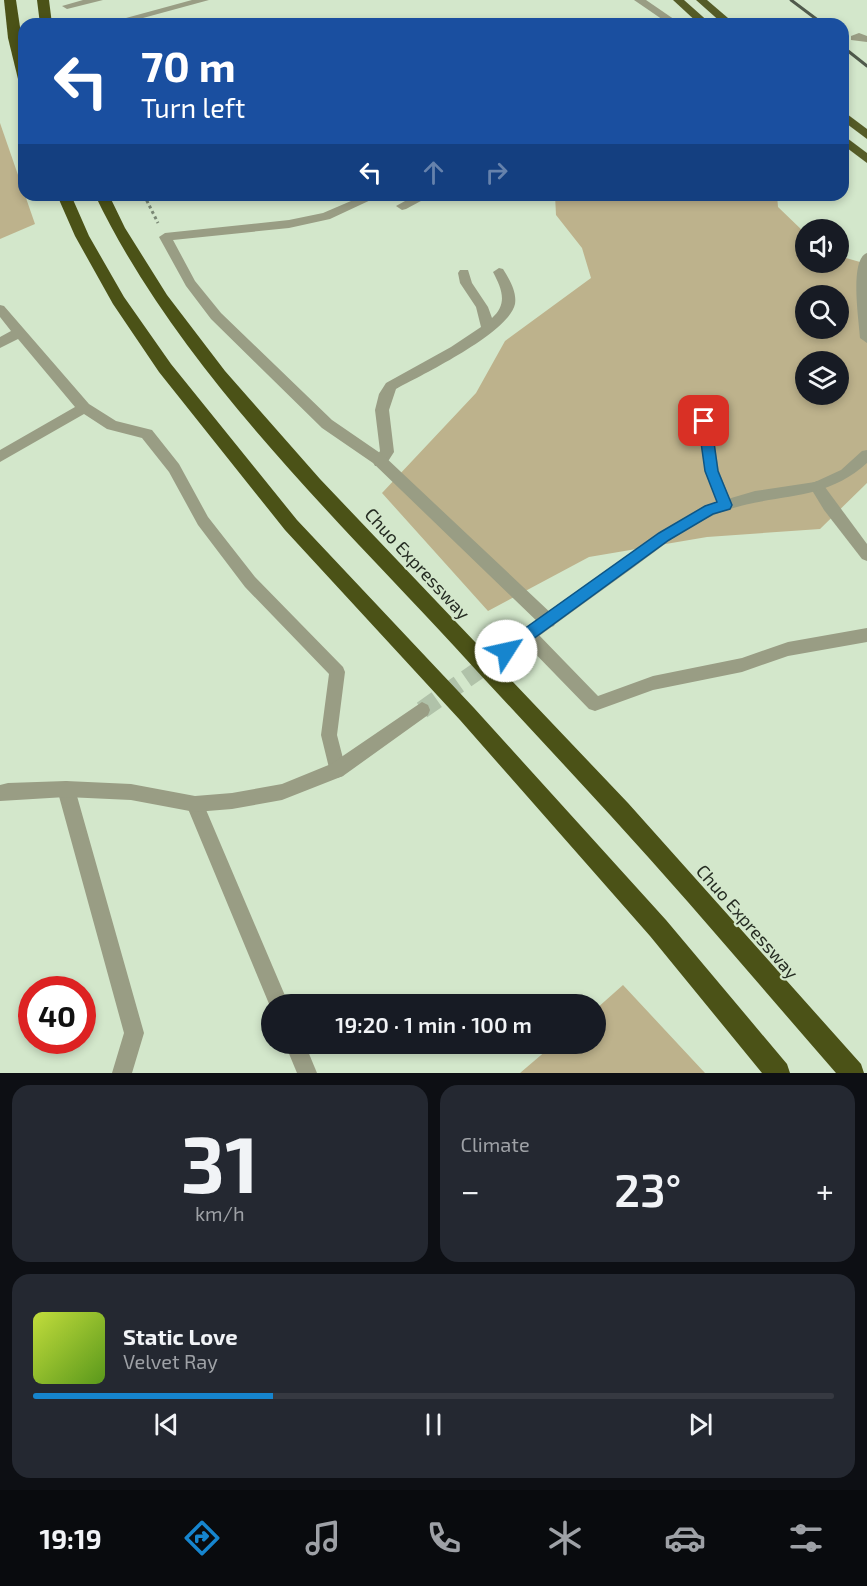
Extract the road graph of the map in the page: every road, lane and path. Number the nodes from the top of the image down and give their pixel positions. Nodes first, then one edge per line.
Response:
1 (10, 0) edge
2 (43, 0) edge
3 (98, 0) edge
4 (204, 0) edge
5 (639, 0) edge
6 (678, 0) edge
7 (701, 0) edge
8 (68, 6) dead end
9 (45, 18) edge
10 (133, 18) edge
11 (667, 18) edge
12 (699, 18) edge
13 (723, 18) edge
14 (855, 38) dead end
15 (867, 39) edge
16 (18, 54) edge
17 (849, 121) edge
18 (867, 135) edge
19 (849, 144) edge
20 (867, 159) edge
21 (67, 201) edge
22 (105, 201) edge
23 (147, 201) edge
24 (362, 201) edge
25 (413, 201) edge
26 (402, 206) dead end
27 (165, 237) junction
28 (867, 257) edge
29 (499, 272) dead end
30 (464, 273) dead end
31 (0, 309) edge
32 (488, 328) junction
33 (20, 332) junction
34 (867, 338) edge
35 (0, 343) edge
36 (84, 408) junction
37 (704, 421) dead end
38 (867, 455) edge
39 (0, 457) edge
40 (380, 462) junction
41 (817, 487) junction
42 (725, 505) junction
43 (867, 555) edge
44 (548, 621) junction
45 (528, 635) junction
46 (867, 635) edge
47 (506, 651) tunnel mouth
48 (422, 710) tunnel mouth
49 (337, 770) junction
50 (66, 789) junction
51 (0, 793) edge
52 (195, 804) junction
53 (274, 994) edge
54 (299, 1054) edge
55 (122, 1073) edge
56 (307, 1073) edge
57 (778, 1073) edge
58 (852, 1073) edge

1 - 16 highway
2 - 9 highway
3 - 8 street
4 - 10 street
5 - 11 street
6 - 12 highway
7 - 13 highway
14 - 15 street
17 - 18 highway
19 - 20 highway
21 - 57 highway
22 - 58 highway, Chuo Expressway
23 - 27 path
24 - 27 street
25 - 26 street
27 - 40 street
28 - 34 street
29 - 32 street
30 - 32 street
31 - 33 street
32 - 40 street
33 - 35 street
33 - 36 street
36 - 39 street
36 - 49 street
37 - 42 street
38 - 41 street
40 - 44 street
41 - 42 street
41 - 43 street
42 - 44 street
44 - 45 street
45 - 46 street
45 - 47 street
48 - 49 street
49 - 52 street
50 - 51 street
50 - 52 street
50 - 55 street
52 - 53 street
54 - 56 street

